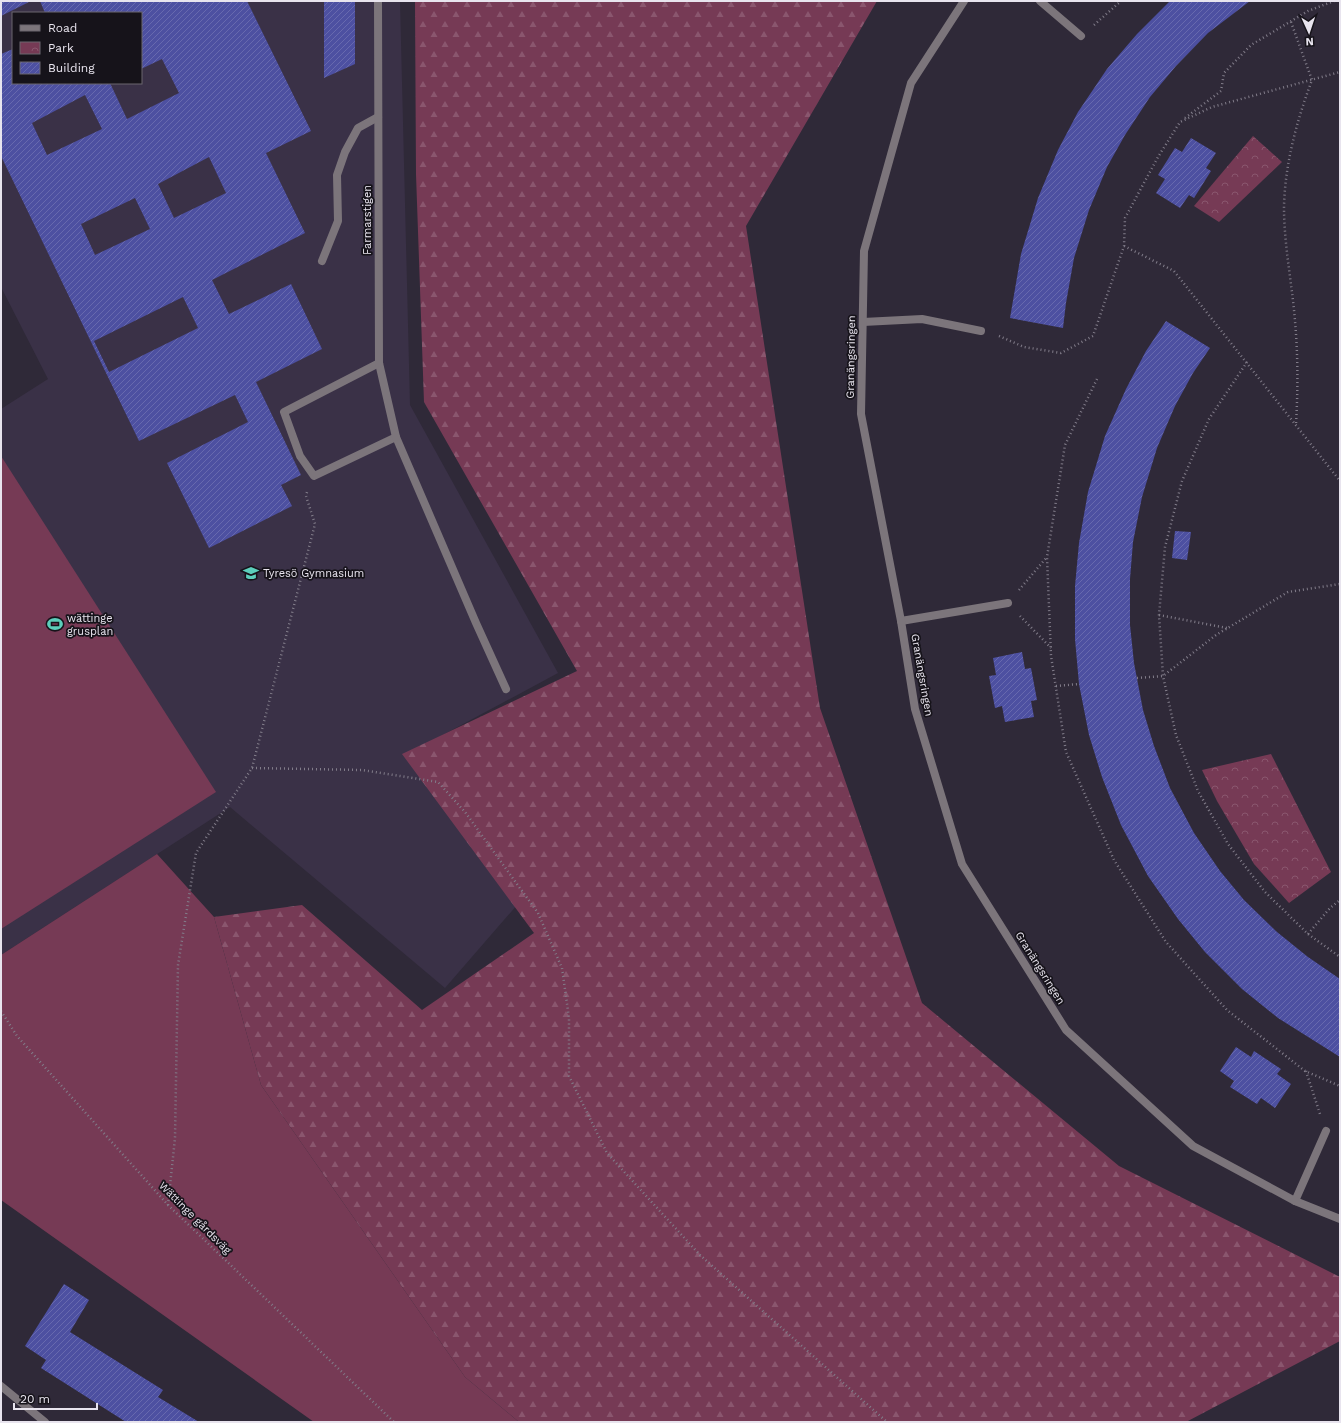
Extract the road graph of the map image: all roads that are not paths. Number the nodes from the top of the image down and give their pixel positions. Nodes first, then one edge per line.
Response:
1 (378, 1) edge
2 (964, 1) edge
3 (1040, 1) edge
4 (1082, 36) road end
5 (378, 117) junction
6 (322, 261) dead end
7 (863, 322) junction
8 (981, 331) road end
9 (379, 364) junction
10 (396, 437) junction
11 (1008, 603) road end
12 (902, 621) junction
13 (506, 689) dead end
14 (1326, 1131) road end
15 (1295, 1201) junction
16 (1340, 1219) edge
17 (1, 1386) edge
18 (45, 1422) edge

1 - 5 street, Farmarstigen
2 - 7 street, Granängsringen
3 - 4 street
5 - 6 street
5 - 9 street, Farmarstigen
7 - 8 street
7 - 12 street, Granängsringen
9 - 10 street, Farmarstigen
9 - 10 street
10 - 13 street, Farmarstigen
11 - 12 street
12 - 15 street, Granängsringen
14 - 15 street
15 - 16 street, Granängsringen
17 - 18 street

